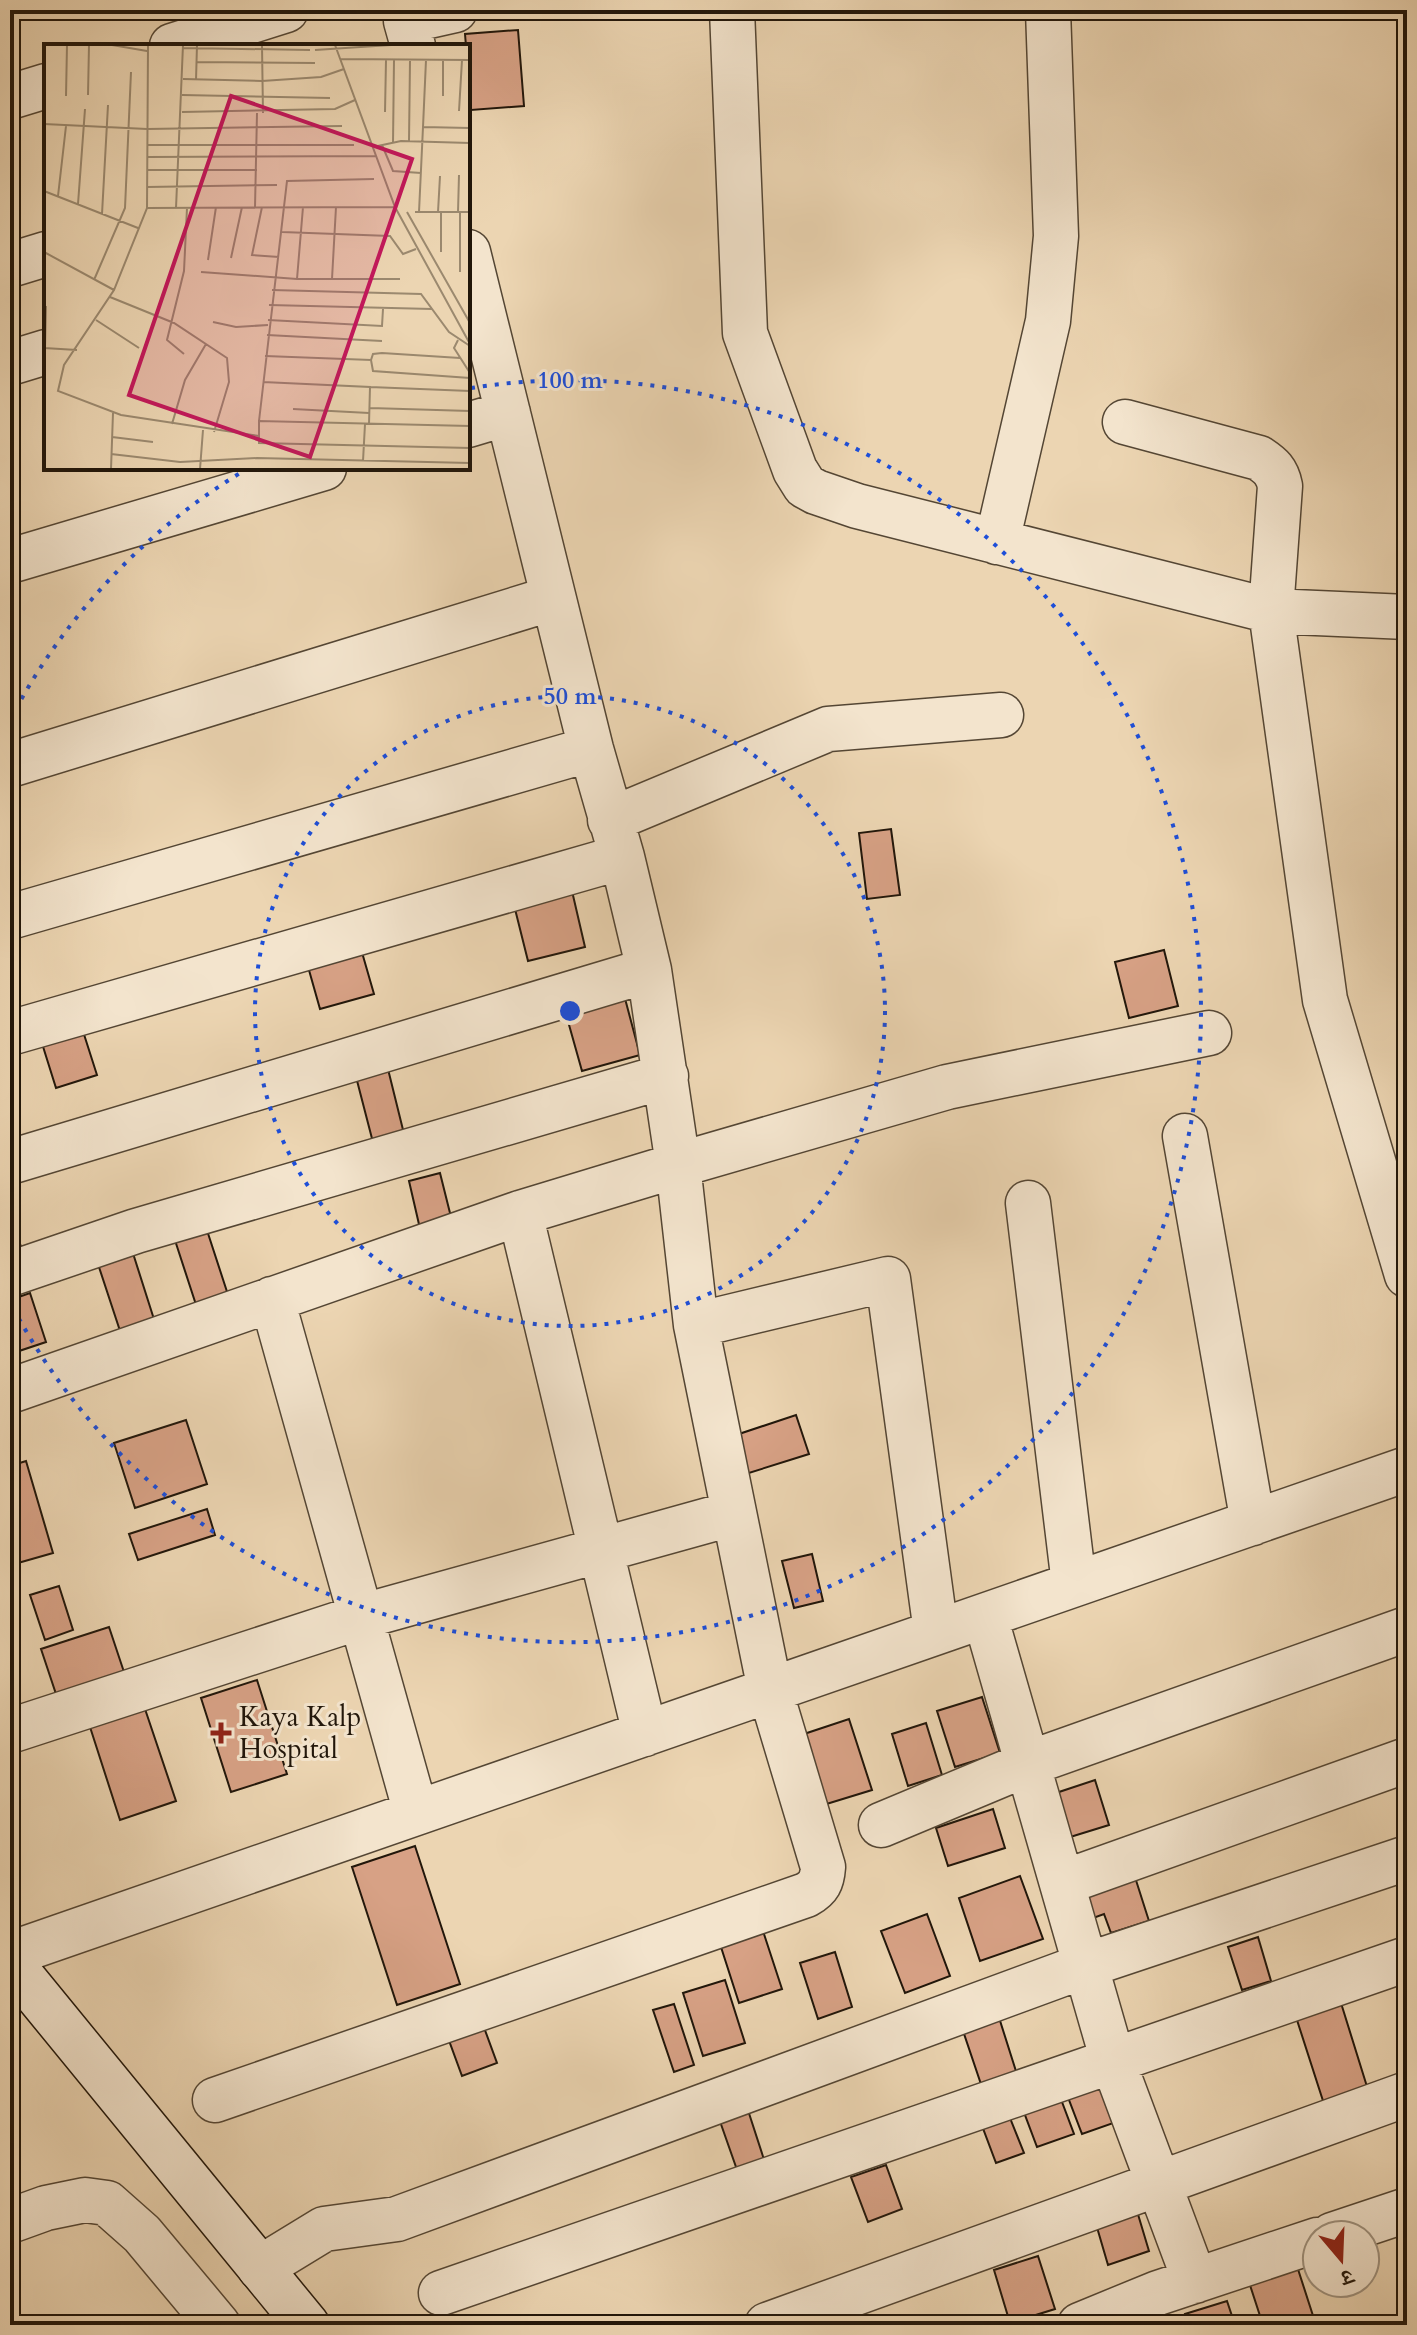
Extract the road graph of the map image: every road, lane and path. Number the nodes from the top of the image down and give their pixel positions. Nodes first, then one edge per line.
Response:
1 (286, 10) edge
2 (455, 10) edge
3 (732, 10) edge
4 (1048, 10) edge
5 (407, 26) edge
6 (178, 44) edge
7 (44, 87) edge
8 (10, 97) edge
9 (44, 255) edge
10 (10, 265) edge
11 (470, 269) edge
12 (44, 353) edge
13 (10, 363) edge
14 (488, 419) edge
15 (1125, 422) dead end
16 (317, 470) edge
17 (997, 542) junction
18 (10, 561) edge
19 (553, 598) junction
20 (1271, 611) junction
21 (1407, 617) edge
22 (1001, 715) dead end
23 (591, 749) junction
24 (10, 765) edge
25 (616, 838) junction
26 (10, 917) edge
27 (649, 970) junction
28 (10, 1033) edge
29 (1209, 1033) dead end
30 (666, 1076) junction
31 (1185, 1136) dead end
32 (10, 1162) edge
33 (678, 1165) junction
34 (1028, 1203) dead end
35 (520, 1213) junction
36 (10, 1274) edge
37 (1407, 1275) edge
38 (272, 1299) junction
39 (696, 1325) junction
40 (10, 1391) edge
41 (1407, 1469) edge
42 (734, 1513) junction
43 (1253, 1523) junction
44 (600, 1550) junction
45 (1074, 1584) junction
46 (985, 1616) junction
47 (360, 1617) junction
48 (1407, 1629) edge
49 (936, 1632) junction
50 (770, 1690) junction
51 (10, 1731) edge
52 (645, 1734) junction
53 (1407, 1760) edge
54 (1027, 1764) junction
55 (416, 1813) junction
56 (881, 1825) dead end
57 (1407, 1858) edge
58 (1062, 1883) junction
59 (10, 1954) edge
60 (1407, 1959) edge
61 (10, 1962) edge
62 (1084, 1966) junction
63 (1113, 2061) junction
64 (1407, 2094) edge
65 (215, 2100) dead end
66 (1159, 2183) junction
67 (1407, 2210) edge
68 (1380, 2219) edge
69 (10, 2221) edge
70 (1301, 2247) edge
71 (260, 2268) junction
72 (441, 2293) dead end
73 (1174, 2299) edge
74 (304, 2324) edge
75 (218, 2325) edge
76 (767, 2325) edge
77 (1080, 2325) edge

1 - 6 street
2 - 5 street
3 - 17 street
4 - 17 street
7 - 8 street
9 - 10 street
11 - 14 street
12 - 13 street
14 - 19 street
15 - 20 street
16 - 18 street
17 - 20 street
19 - 23 street
19 - 24 street
20 - 21 street
20 - 37 street
22 - 25 street
23 - 25 street
23 - 26 street
25 - 27 street
25 - 28 street
27 - 30 street
27 - 32 street
29 - 33 street
30 - 33 street
30 - 36 street
31 - 43 street
33 - 35 street
33 - 39 street
34 - 45 street
35 - 38 street
35 - 44 street
38 - 40 street
38 - 47 street
39 - 42 street
39 - 49 street
41 - 43 street
42 - 44 street
42 - 50 street
43 - 45 street
44 - 47 street
44 - 52 street
45 - 46 street
46 - 49 street
46 - 54 street
47 - 51 street
47 - 55 street
48 - 54 street
49 - 50 street
50 - 52 street
50 - 65 street
52 - 55 street
53 - 58 street
54 - 56 street
54 - 58 street
55 - 59 street
57 - 62 street
58 - 62 street
60 - 63 street
61 - 71 street
62 - 63 street
62 - 71 street
63 - 66 street
63 - 72 street
64 - 66 street
66 - 73 street
66 - 76 street
67 - 68 street
69 - 75 street
70 - 73 street
71 - 74 street
73 - 77 street

